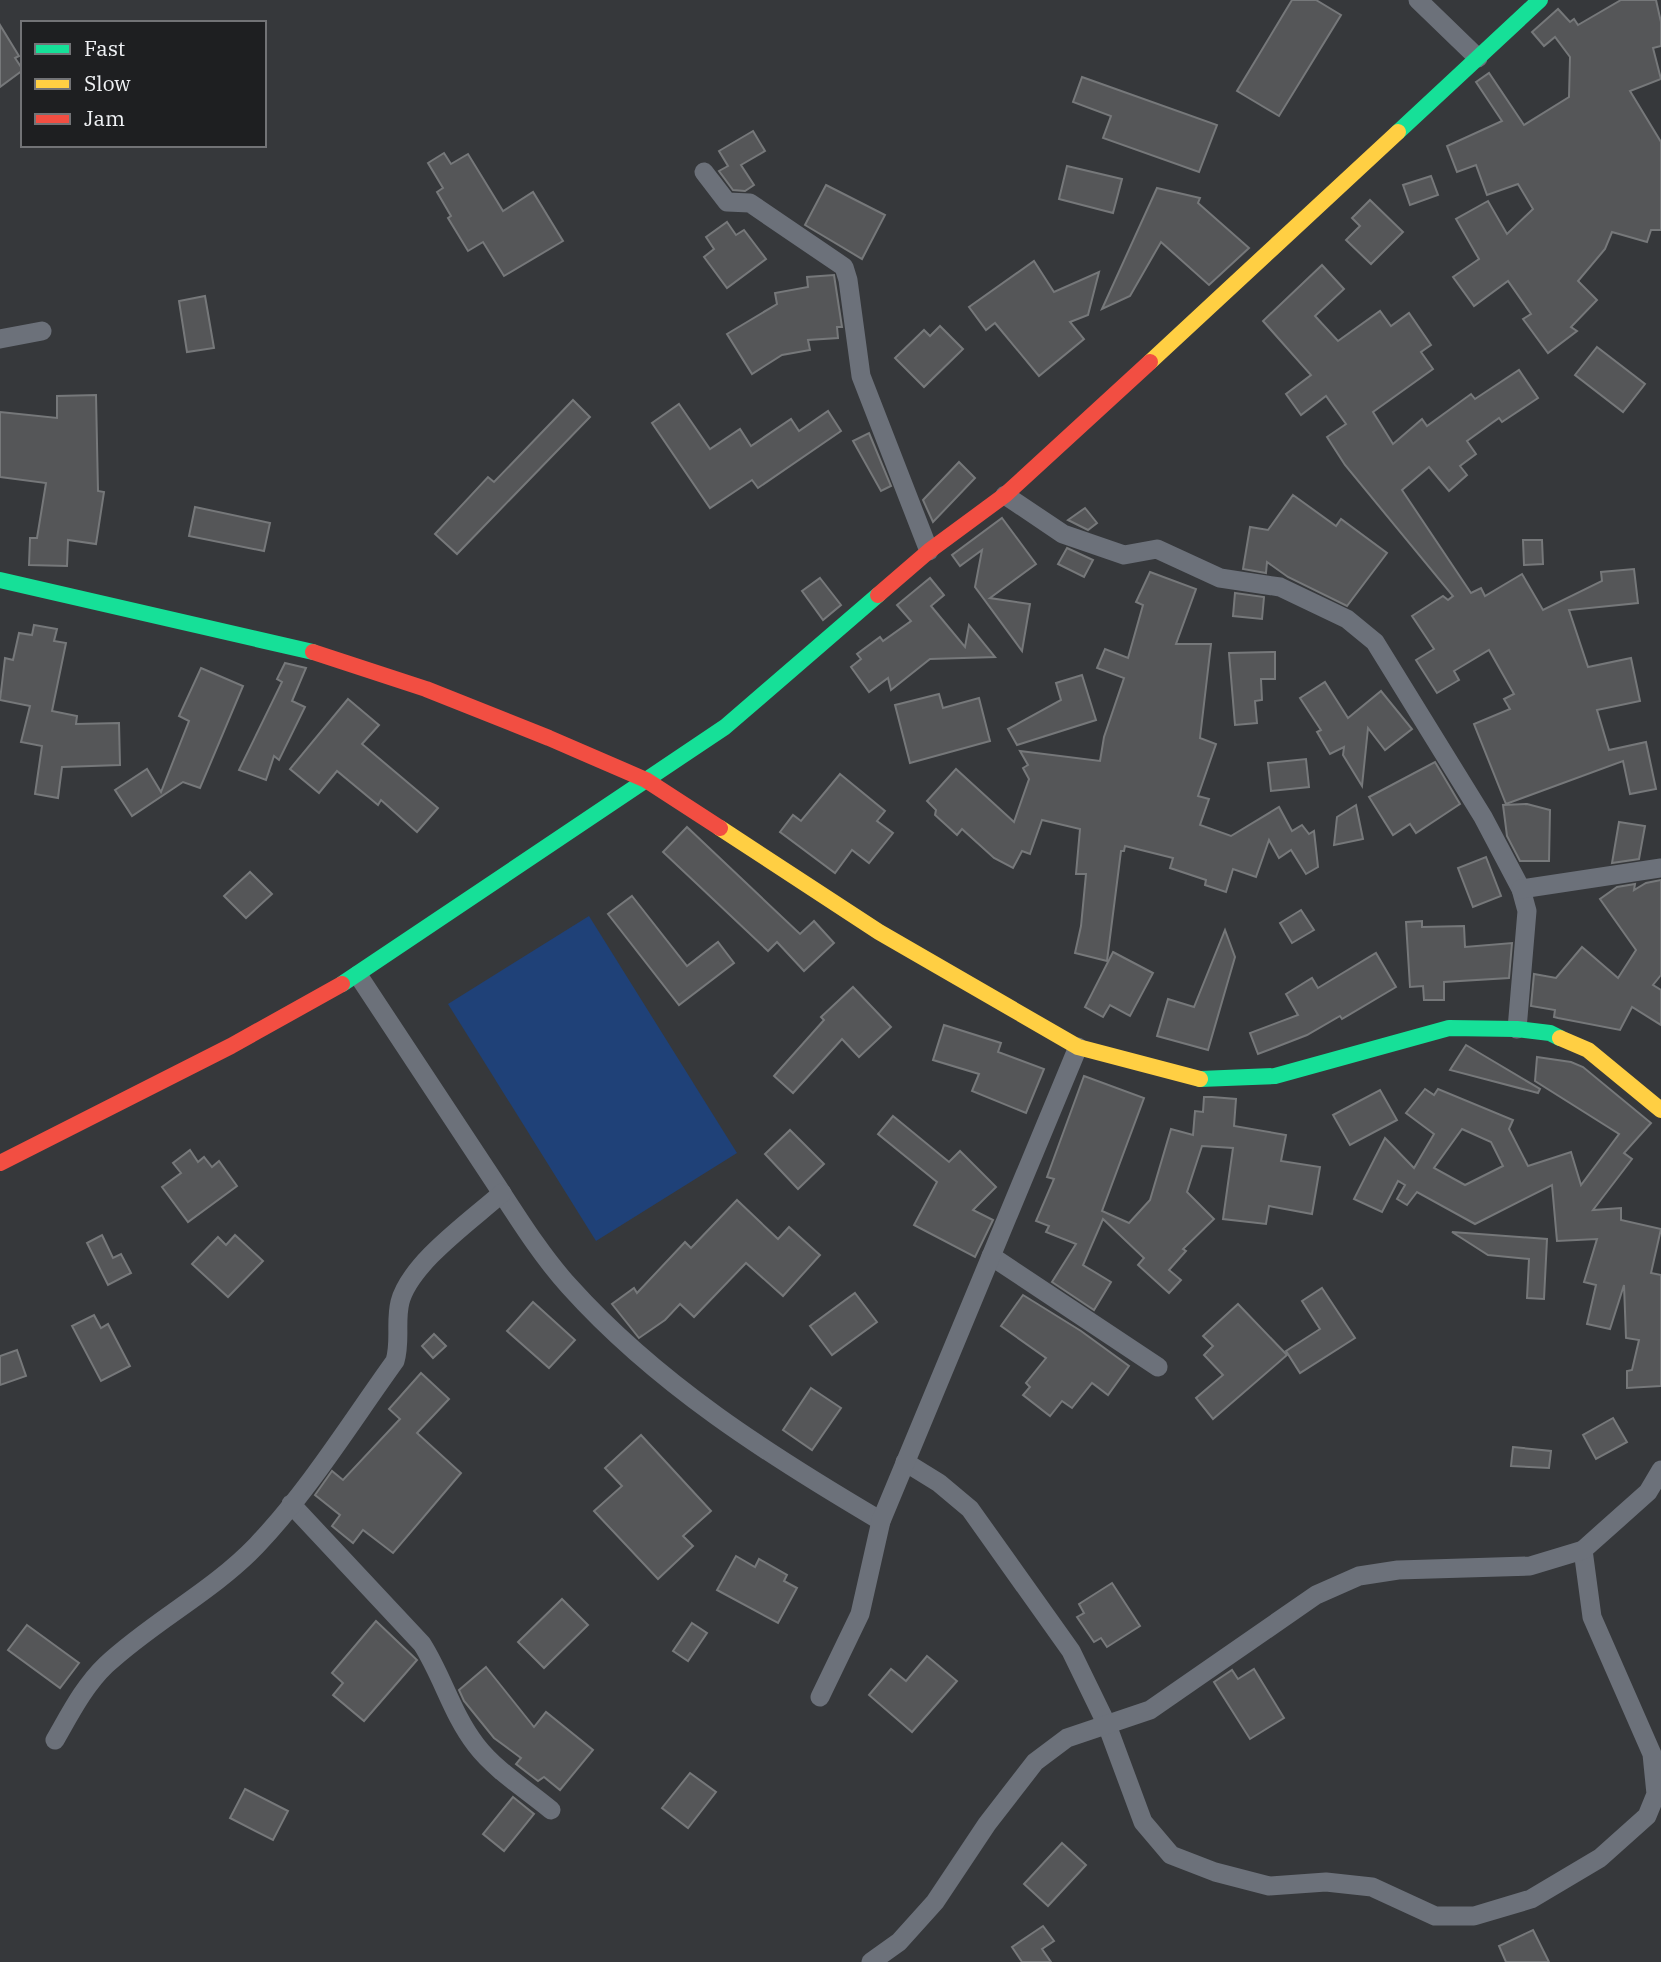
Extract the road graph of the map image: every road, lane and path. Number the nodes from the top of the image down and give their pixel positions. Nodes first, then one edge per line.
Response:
1 (1418, 0) edge
2 (1540, 0) edge
3 (1478, 58) junction
4 (704, 172) dead end
5 (42, 331) dead end
6 (0, 339) edge
7 (1005, 495) junction
8 (929, 551) junction
9 (0, 580) edge
10 (646, 780) junction
11 (1661, 868) edge
12 (1521, 889) junction
13 (358, 975) junction
14 (1517, 1030) junction
15 (1077, 1047) junction
16 (1661, 1110) edge
17 (0, 1163) edge
18 (502, 1193) junction
19 (991, 1256) junction
20 (1158, 1367) dead end
21 (905, 1462) junction
22 (1661, 1470) edge
23 (291, 1504) junction
24 (881, 1521) junction
25 (1583, 1550) junction
26 (820, 1697) dead end
27 (1107, 1725) junction
28 (55, 1740) dead end
29 (551, 1810) dead end
30 (871, 1962) edge

1 - 3 street
2 - 3 street
3 - 7 street
4 - 8 street
5 - 6 street
7 - 8 street
7 - 12 street
8 - 10 street
9 - 10 street
10 - 13 street
10 - 15 street
11 - 12 street
12 - 14 street
13 - 17 street
13 - 18 street
14 - 15 street
14 - 16 street
15 - 19 street
18 - 23 street
18 - 24 street
19 - 20 street
19 - 21 street
21 - 24 street
21 - 27 street
22 - 25 street
23 - 28 street
23 - 29 street
24 - 26 street
25 - 27 street
25 - 27 street
27 - 30 street

